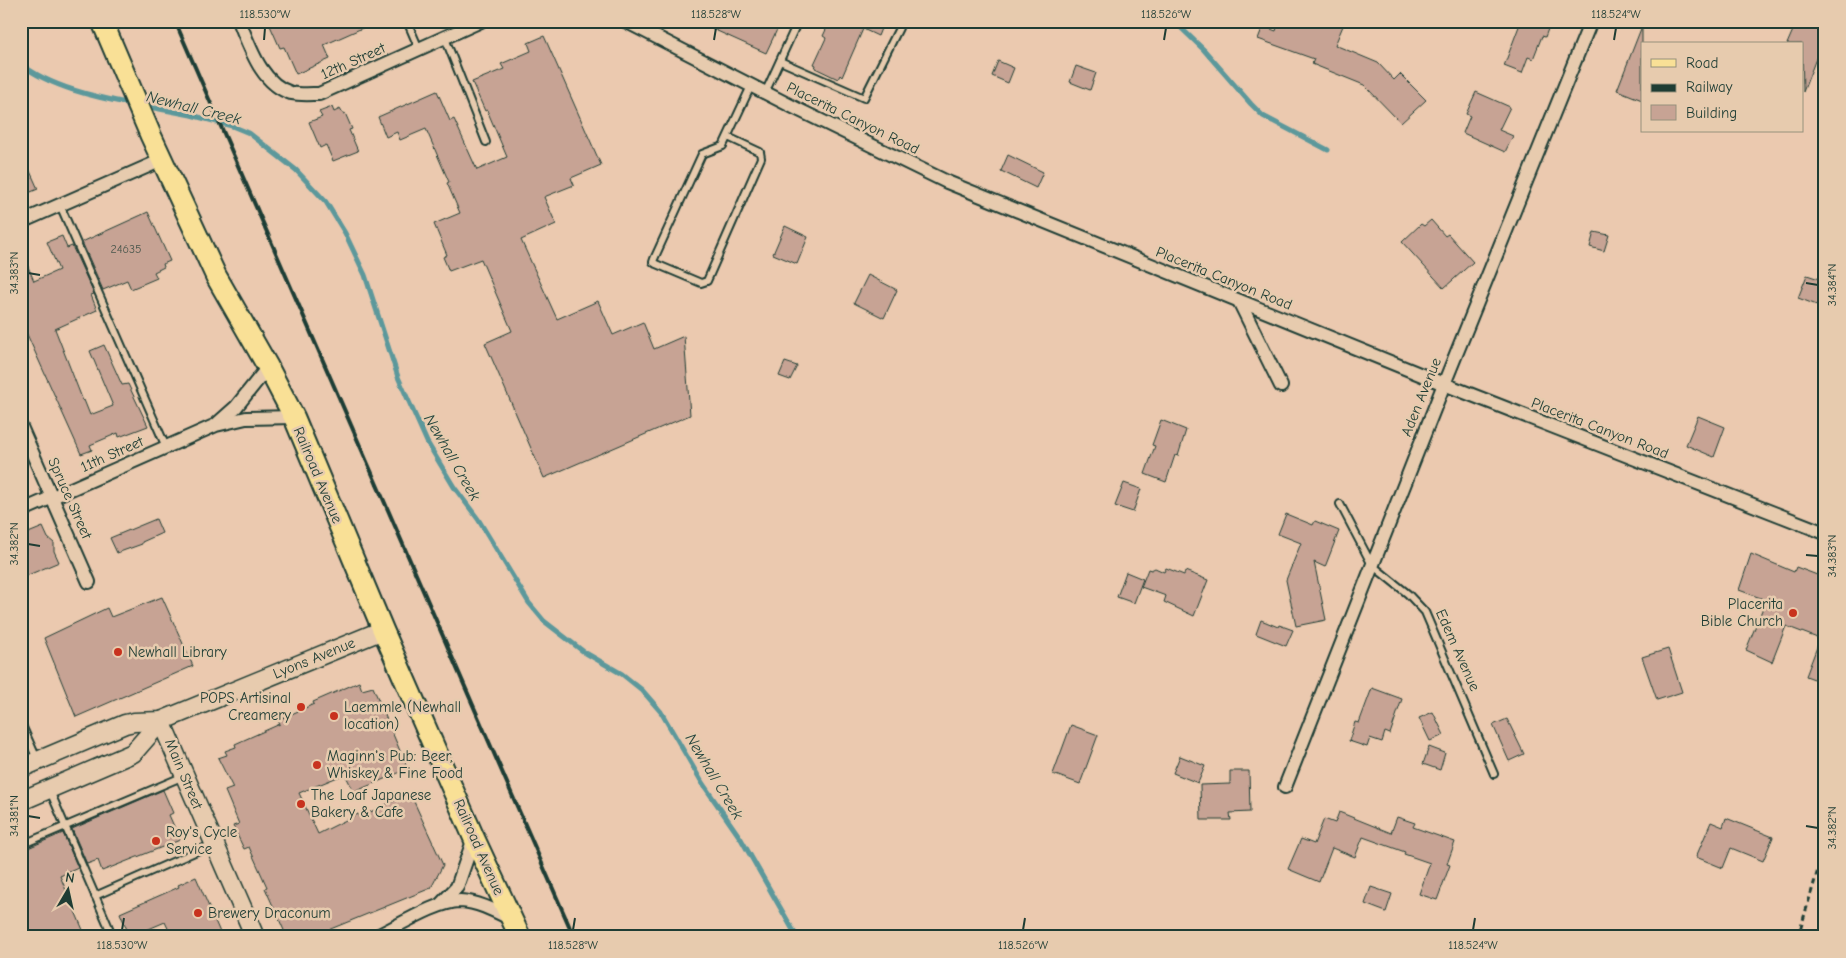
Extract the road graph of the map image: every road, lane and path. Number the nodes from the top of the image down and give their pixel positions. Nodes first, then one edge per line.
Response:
1 (102, 21) edge
2 (239, 21) edge
3 (407, 21) edge
4 (481, 21) edge
5 (626, 21) edge
6 (798, 21) edge
7 (897, 21) edge
8 (1591, 21) edge
9 (445, 38) junction
10 (419, 50) junction
11 (780, 61) junction
12 (751, 86) junction
13 (765, 93) junction
14 (728, 136) junction
15 (486, 142) dead end
16 (162, 160) junction
17 (60, 205) junction
18 (21, 222) edge
19 (1239, 301) junction
20 (268, 367) junction
21 (1444, 384) junction
22 (1280, 386) dead end
23 (294, 417) junction
24 (216, 425) junction
25 (21, 427) edge
26 (166, 447) junction
27 (52, 498) junction
28 (1340, 504) dead end
29 (21, 511) edge
30 (1825, 533) edge
31 (1372, 564) junction
32 (89, 582) dead end
33 (383, 630) junction
34 (161, 721) junction
35 (21, 724) edge
36 (29, 765) edge
37 (1494, 774) dead end
38 (185, 776) junction
39 (1285, 787) dead end
40 (49, 789) junction
41 (21, 801) edge
42 (65, 826) junction
43 (474, 838) junction
44 (213, 844) junction
45 (21, 845) edge
46 (1825, 846) edge
47 (96, 896) junction
48 (442, 904) junction
49 (516, 928) edge
50 (377, 936) edge
51 (113, 937) edge
52 (255, 937) edge
53 (1798, 937) edge

1 - 16 main road, Railroad Avenue
2 - 10 street, 12th Street
3 - 10 lane
4 - 9 street, 12th Street
5 - 12 street, Placerita Canyon Road
6 - 11 lane
7 - 11 lane
8 - 21 street, Aden Avenue
9 - 10 street, 12th Street
9 - 15 lane
11 - 13 lane
12 - 13 street, Placerita Canyon Road
12 - 14 lane
13 - 19 street, Placerita Canyon Road
14 - 14 lane
16 - 17 street
16 - 20 main road, Railroad Avenue
17 - 18 street
17 - 26 lane
19 - 21 street, Placerita Canyon Road
19 - 22 street
20 - 23 main road, Railroad Avenue
20 - 24 street, 11th Street
21 - 30 street, Placerita Canyon Road
21 - 31 street, Aden Avenue
23 - 24 street, 11th Street
23 - 33 main road, Railroad Avenue
24 - 26 street, 11th Street
25 - 27 street, Spruce Street
26 - 27 street, 11th Street
27 - 29 street, 11th Street
27 - 32 street, Spruce Street
28 - 31 lane, Edem Avenue
31 - 37 lane, Edem Avenue
31 - 39 street, Aden Avenue
33 - 34 main road, Lyons Avenue
33 - 43 main road, Railroad Avenue
34 - 36 main road, Lyons Avenue
34 - 38 main road, Main Street
34 - 40 main road, Lyons Avenue
35 - 36 lane
38 - 42 lane
38 - 44 main road, Main Street
40 - 41 main road, Lyons Avenue
40 - 42 lane
42 - 45 lane
42 - 47 lane
43 - 48 street
43 - 49 main road, Railroad Avenue
44 - 47 lane
44 - 52 main road, Main Street
46 - 53 path
47 - 51 lane
48 - 49 street
48 - 50 street

